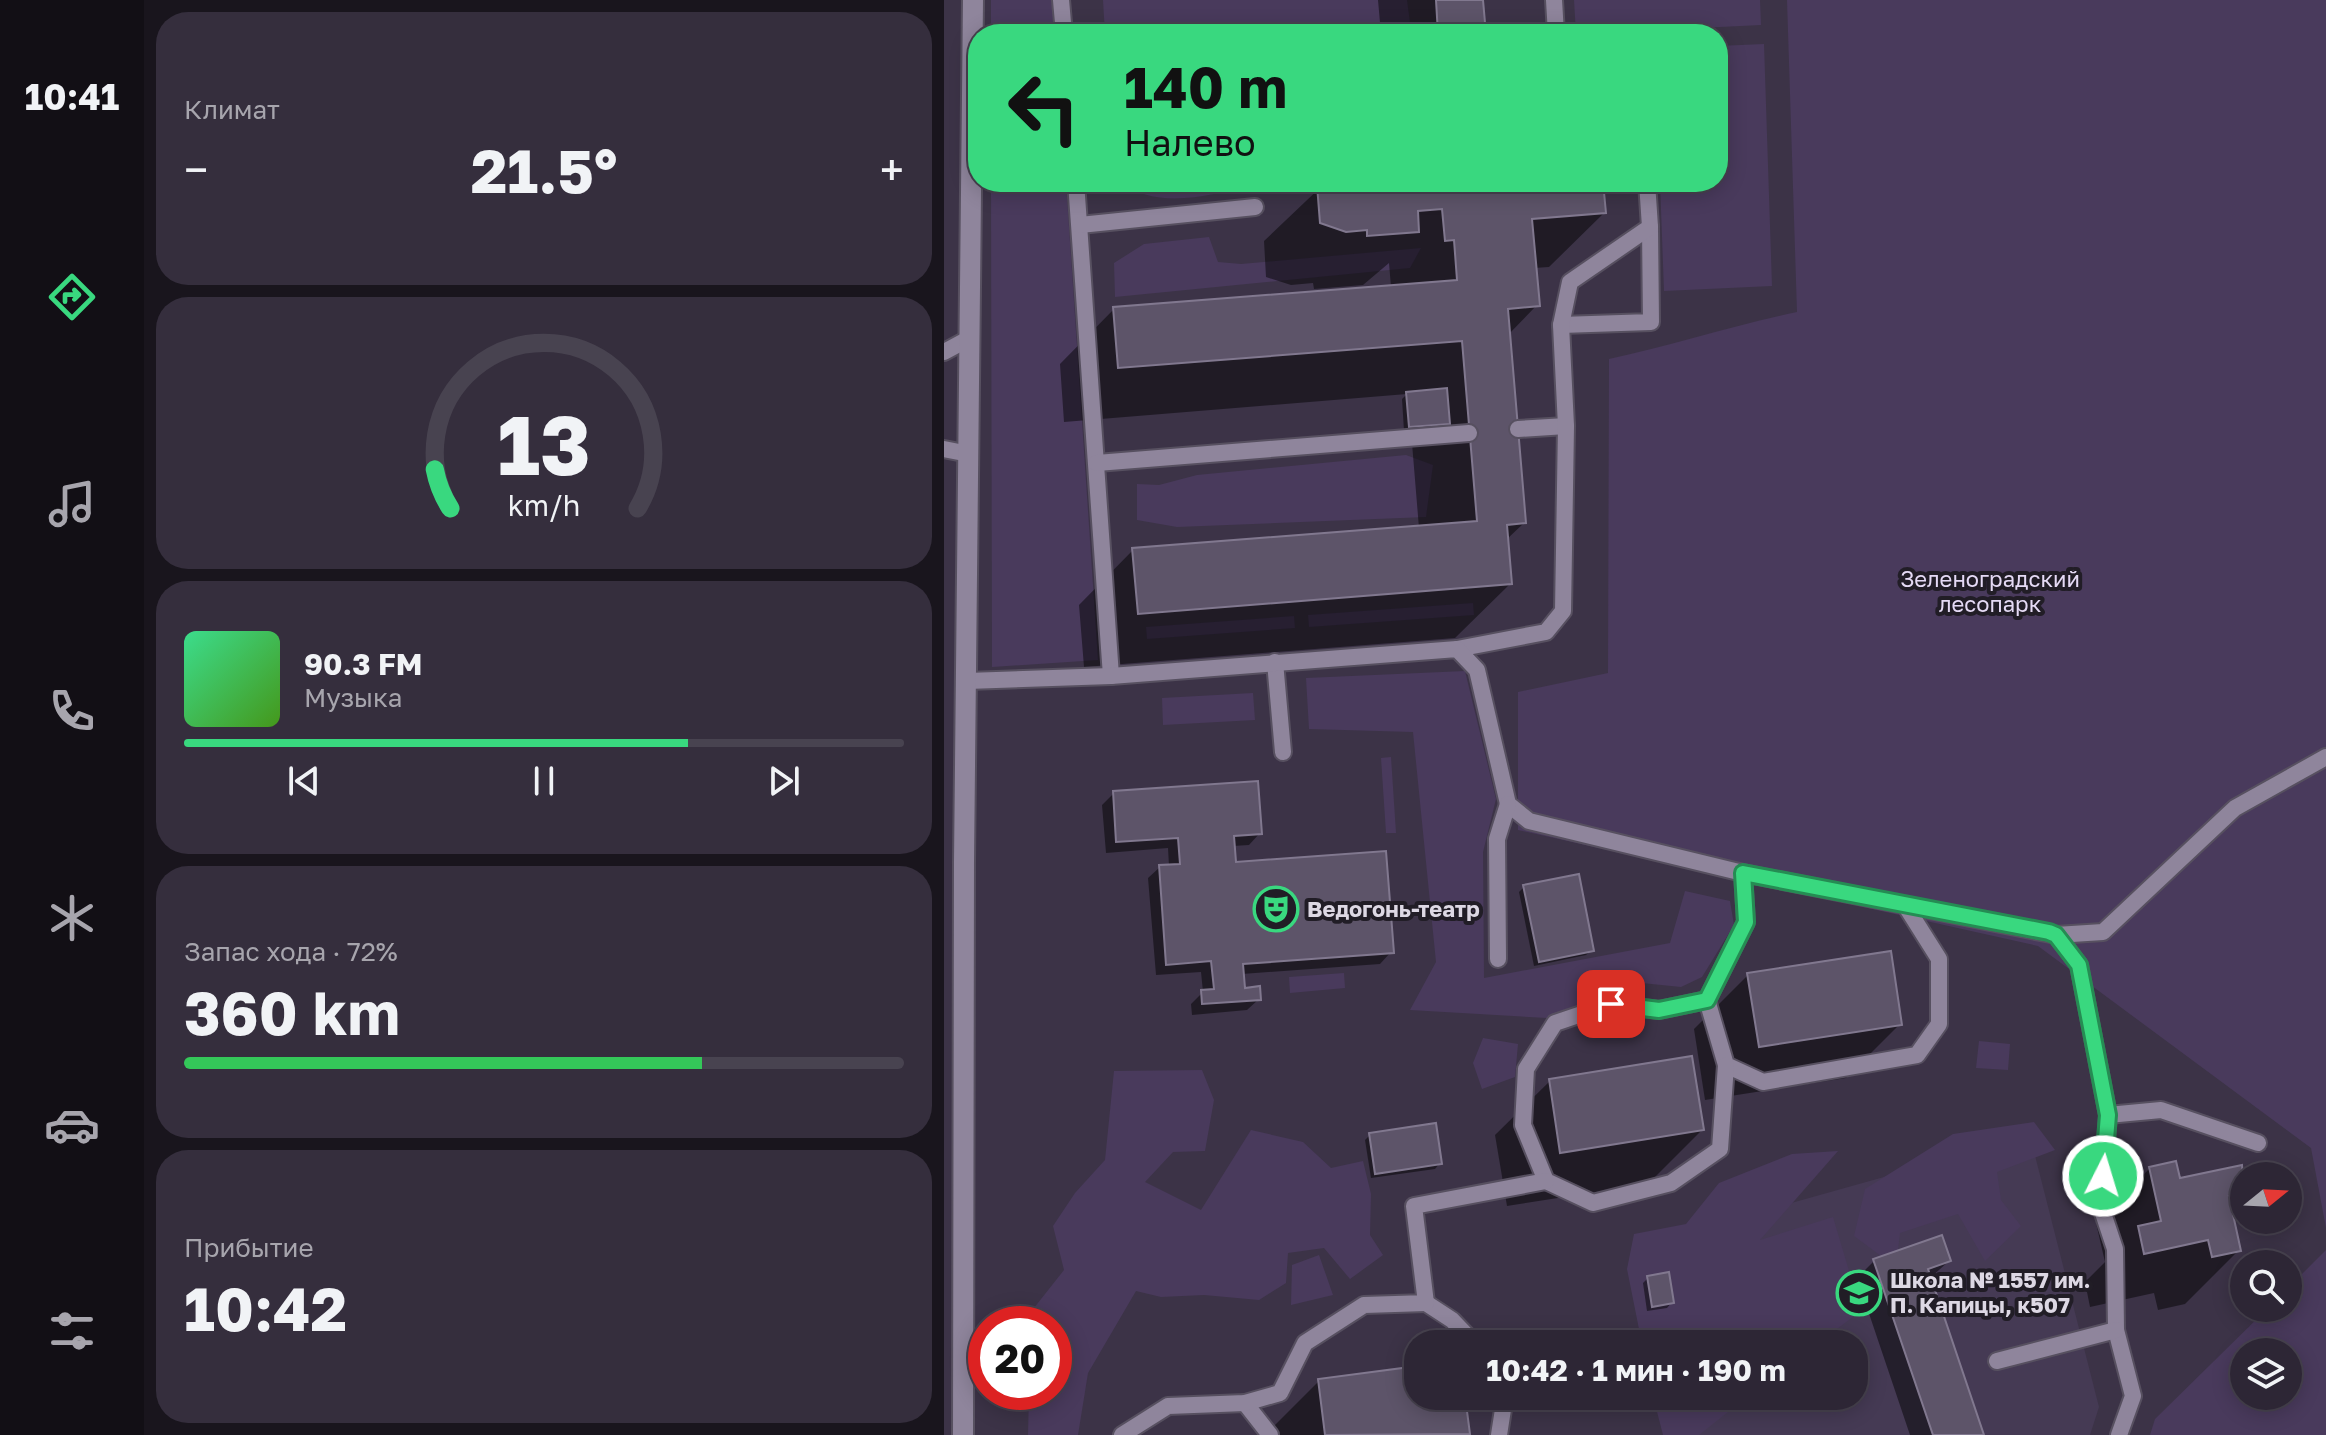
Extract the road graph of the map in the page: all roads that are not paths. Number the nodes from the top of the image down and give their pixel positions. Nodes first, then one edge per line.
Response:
1 (973, 0) edge
2 (1061, 0) edge
3 (1554, 0) edge
4 (973, 24) edge
5 (1063, 24) edge
6 (1555, 24) edge
7 (971, 192) edge
8 (1077, 192) edge
9 (1648, 192) edge
10 (1255, 207) dead end
11 (1080, 225) junction
12 (1650, 227) junction
13 (1561, 325) junction
14 (970, 338) junction
15 (944, 352) edge
16 (1566, 426) junction
17 (1518, 429) dead end
18 (1469, 433) dead end
19 (944, 449) edge
20 (969, 454) junction
21 (1097, 463) junction
22 (1457, 649) junction
23 (1275, 662) junction
24 (1111, 676) junction
25 (967, 681) junction
26 (1283, 752) dead end
27 (2326, 757) edge
28 (1508, 804) junction
29 (1743, 873) junction
30 (1905, 905) junction
31 (2056, 935) junction
32 (1498, 959) dead end
33 (1707, 1000) junction
34 (1726, 1065) junction
35 (2108, 1115) junction
36 (2258, 1143) dead end
37 (1546, 1181) junction
38 (1426, 1303) junction
39 (1462, 1330) edge
40 (2116, 1330) junction
41 (1997, 1361) dead end
42 (1245, 1403) junction
43 (1503, 1410) edge
44 (963, 1435) edge
45 (1122, 1435) edge
46 (1270, 1435) edge
47 (1499, 1435) edge
48 (2119, 1435) edge

1 - 4 street
2 - 5 lane
3 - 6 lane
7 - 14 street
8 - 11 lane
9 - 12 lane
10 - 11 lane
11 - 21 lane
12 - 13 lane
12 - 13 lane
13 - 16 lane
14 - 15 lane
14 - 20 street
16 - 17 lane
16 - 22 lane
18 - 21 lane
19 - 20 lane
20 - 25 street
21 - 24 lane
22 - 23 lane
22 - 28 lane
23 - 24 lane
23 - 26 lane
24 - 25 lane
25 - 44 street
27 - 31 lane
28 - 29 lane
28 - 32 lane
29 - 30 lane
29 - 33 lane
30 - 31 lane
30 - 34 lane
31 - 35 lane
33 - 34 lane
33 - 37 lane
34 - 37 lane
35 - 36 lane
35 - 40 lane
37 - 38 lane
38 - 39 lane
38 - 42 lane
40 - 41 lane
40 - 48 lane
42 - 45 lane
42 - 46 lane
43 - 47 lane

